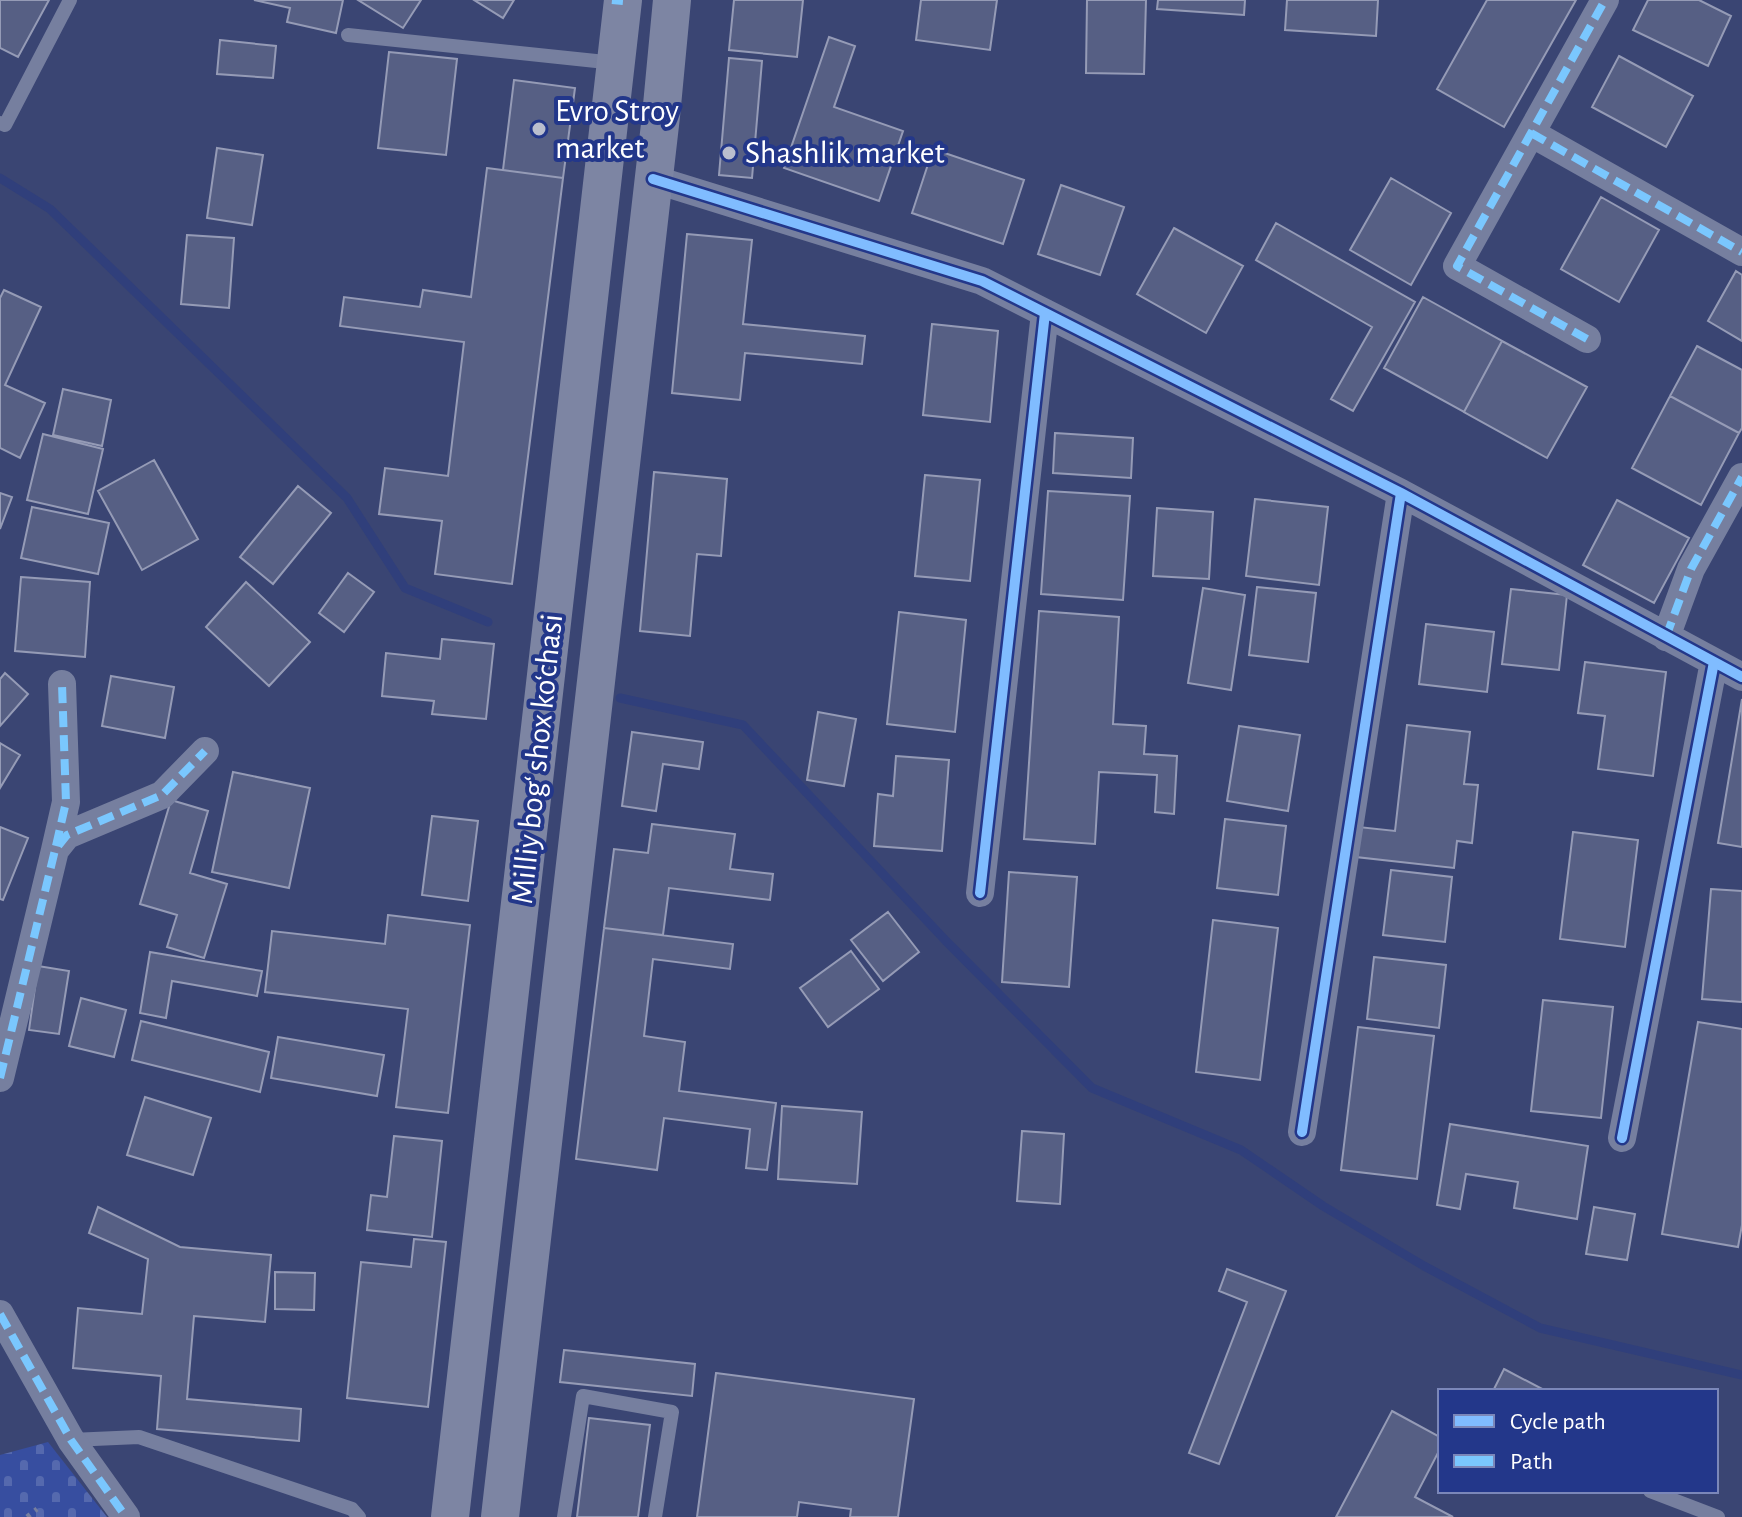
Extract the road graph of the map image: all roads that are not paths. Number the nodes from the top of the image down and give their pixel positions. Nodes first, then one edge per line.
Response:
1 (70, 0) edge
2 (619, 0) edge
3 (672, 0) edge
4 (1605, 0) edge
5 (348, 35) dead end
6 (616, 63) junction
7 (0, 123) edge
8 (1531, 133) junction
9 (653, 179) junction
10 (1742, 252) edge
11 (1045, 313) junction
12 (1587, 339) dead end
13 (1742, 477) edge
14 (568, 479) junction
15 (617, 484) junction
16 (1401, 493) junction
17 (1666, 637) junction
18 (1714, 662) junction
19 (1742, 677) edge
20 (62, 684) dead end
21 (205, 751) dead end
22 (55, 850) junction
23 (980, 893) dead end
24 (515, 946) junction
25 (564, 951) junction
26 (0, 1078) edge
27 (1302, 1132) dead end
28 (1622, 1138) dead end
29 (0, 1314) edge
30 (71, 1440) junction
31 (1655, 1493) edge
32 (126, 1517) edge
33 (359, 1517) edge
34 (450, 1517) edge
35 (500, 1517) edge
36 (564, 1517) edge
37 (655, 1517) edge
38 (1718, 1517) edge

1 - 7 lane
2 - 6 main road, Milliy bog‘ shox ko‘chasi
3 - 9 main road, Milliy bog‘ shox ko‘chasi
4 - 8 street
5 - 6 lane
6 - 14 main road, Milliy bog‘ shox ko‘chasi
8 - 10 street
8 - 12 street
9 - 11 street
9 - 15 main road, Milliy bog‘ shox ko‘chasi
11 - 16 street
11 - 23 street
13 - 17 street
14 - 15 main road
14 - 24 main road, Milliy bog‘ shox ko‘chasi
15 - 25 main road, Milliy bog‘ shox ko‘chasi
16 - 17 street
16 - 27 street
17 - 18 street
18 - 19 street
18 - 28 street
20 - 22 street
21 - 22 street
22 - 26 street
24 - 25 main road
24 - 34 main road, Milliy bog‘ shox ko‘chasi
25 - 35 main road, Milliy bog‘ shox ko‘chasi
29 - 30 street
30 - 32 street
30 - 33 lane
31 - 38 lane
36 - 37 lane

